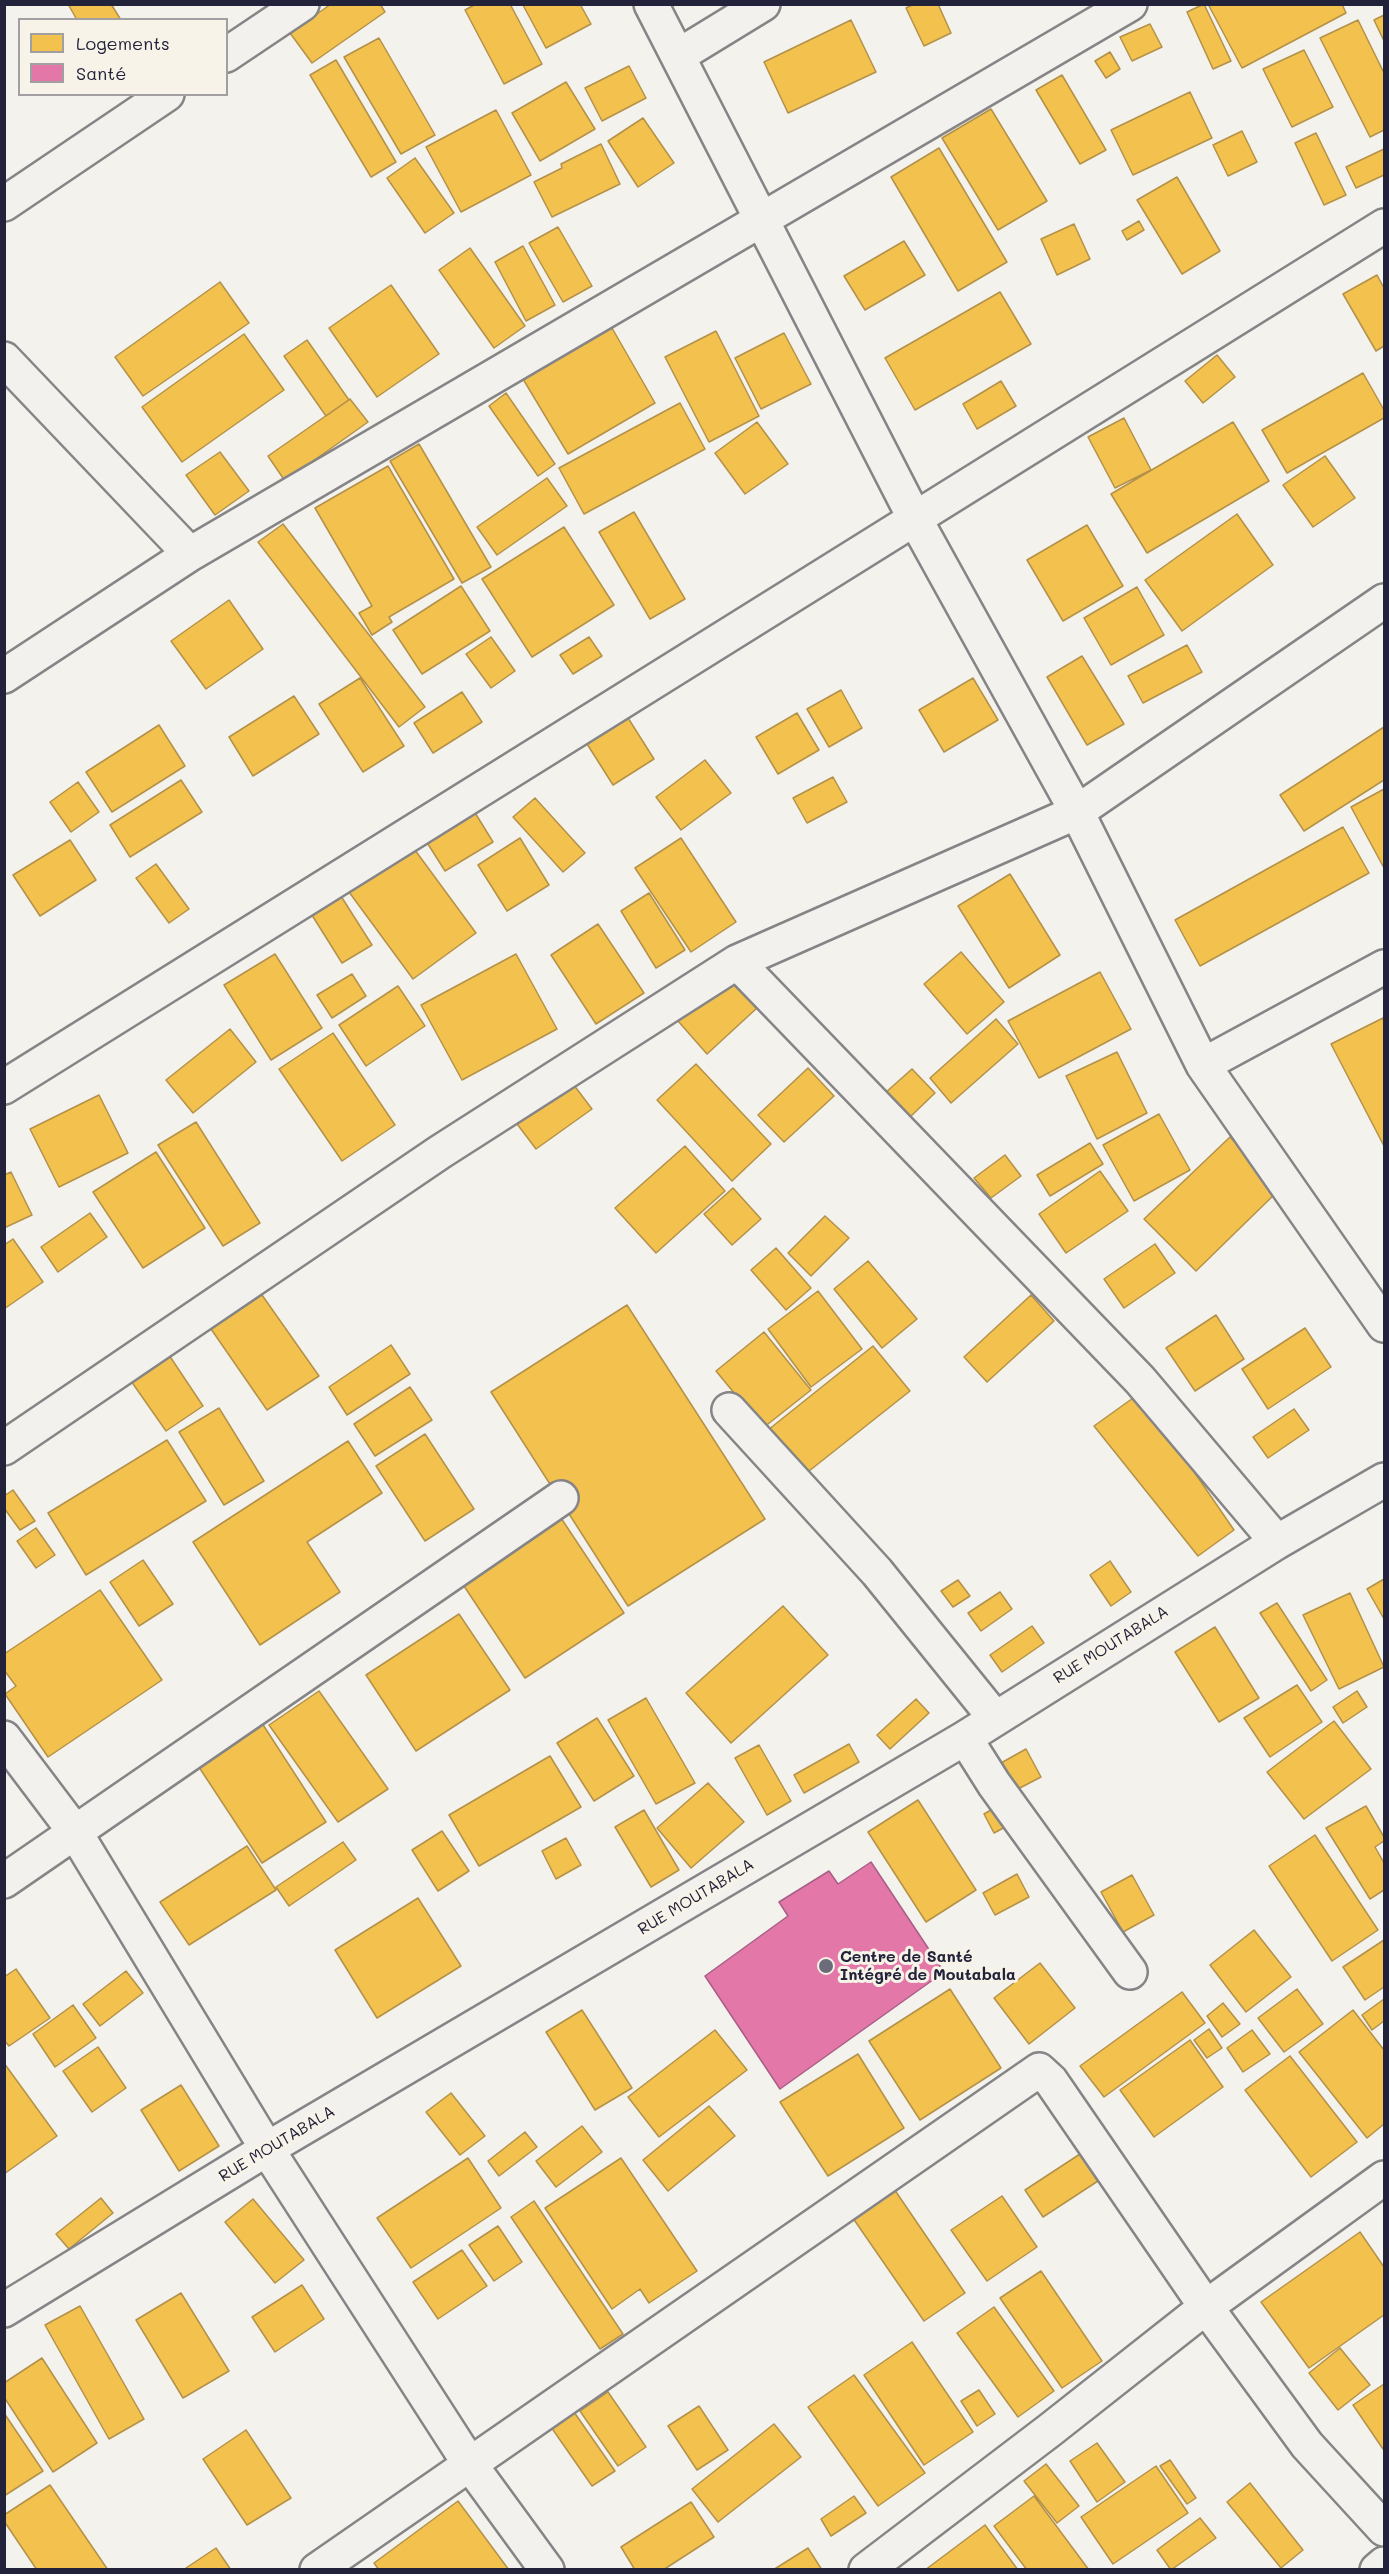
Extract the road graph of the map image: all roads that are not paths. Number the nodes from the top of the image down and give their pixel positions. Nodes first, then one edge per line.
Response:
1 (302, 4) edge
2 (651, 4) edge
3 (763, 4) edge
4 (1130, 4) edge
5 (228, 54) edge
6 (678, 56) junction
7 (164, 96) edge
8 (4, 204) edge
9 (763, 219) junction
10 (1384, 226) edge
11 (4, 359) edge
12 (915, 519) junction
13 (190, 554) junction
14 (1384, 601) edge
15 (4, 676) edge
16 (1077, 812) junction
17 (737, 962) junction
18 (1384, 967) edge
19 (1203, 1065) junction
20 (4, 1087) edge
21 (1384, 1325) edge
22 (729, 1410) dead end
23 (4, 1448) edge
24 (1384, 1480) edge
25 (561, 1498) dead end
26 (1276, 1542) junction
27 (995, 1718) junction
28 (4, 1738) edge
29 (965, 1738) junction
30 (75, 1832) junction
31 (4, 1881) edge
32 (1130, 1972) dead end
33 (267, 2149) junction
34 (1384, 2178) edge
35 (1206, 2307) junction
36 (4, 2310) edge
37 (469, 2463) junction
38 (1384, 2529) edge
39 (1384, 2564) edge
40 (317, 2570) edge
41 (547, 2570) edge
42 (866, 2570) edge
43 (1377, 2570) edge

1 - 5 street
2 - 6 street
3 - 6 street
4 - 9 street
6 - 9 street
7 - 8 street
9 - 12 street
9 - 13 street
10 - 12 street
11 - 13 street
12 - 16 street
12 - 20 street
13 - 15 street
14 - 16 street
16 - 17 street
16 - 19 street
17 - 23 street
17 - 26 street
18 - 19 street
19 - 21 street
22 - 27 street
24 - 26 street, RUE MOUTABALA
25 - 30 street
26 - 27 street, RUE MOUTABALA
27 - 29 street, RUE MOUTABALA
28 - 30 street
29 - 32 street
29 - 33 street, RUE MOUTABALA
30 - 31 street
30 - 33 street
33 - 36 street, RUE MOUTABALA
33 - 37 street
34 - 35 street
35 - 37 street
35 - 38 street
35 - 42 street
37 - 40 street
37 - 41 street
39 - 43 street

